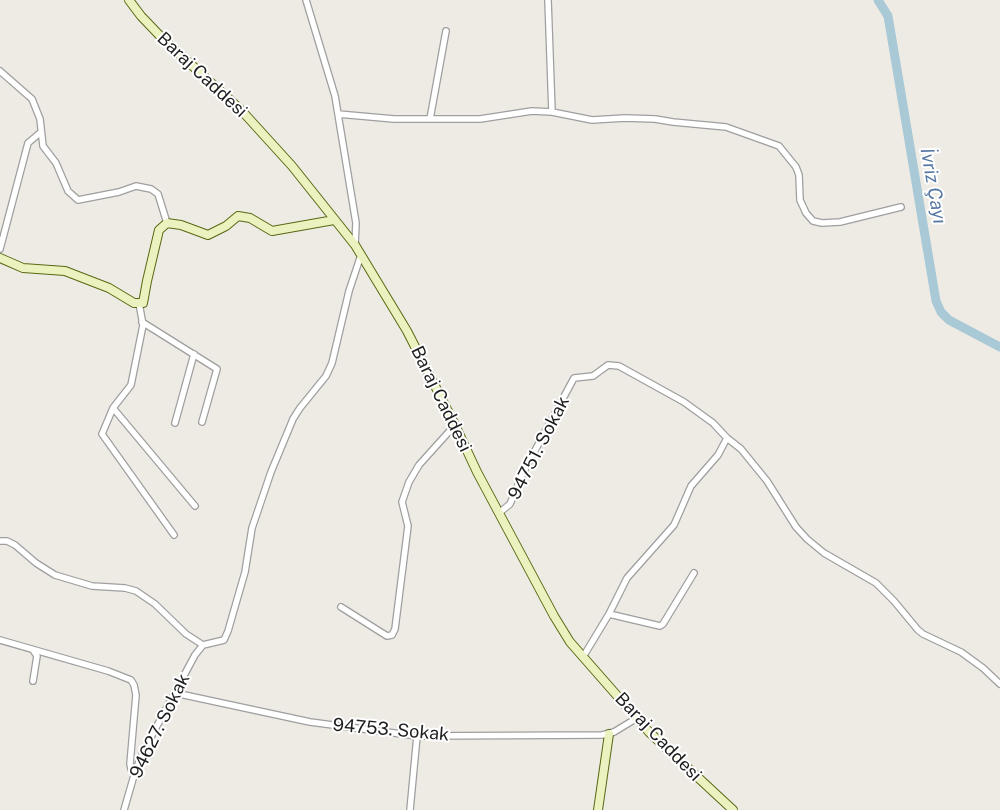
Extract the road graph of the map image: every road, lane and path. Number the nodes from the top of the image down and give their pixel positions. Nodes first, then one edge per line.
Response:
1 (129, 0) edge
2 (306, 0) edge
3 (548, 0) edge
4 (446, 31) dead end
5 (0, 71) edge
6 (552, 112) junction
7 (338, 114) junction
8 (430, 120) junction
9 (41, 132) junction
10 (901, 207) dead end
11 (334, 220) junction
12 (167, 223) junction
13 (355, 245) junction
14 (0, 249) edge
15 (362, 255) junction
16 (0, 258) edge
17 (139, 303) junction
18 (142, 322) junction
19 (194, 354) junction
20 (113, 408) junction
21 (202, 422) dead end
22 (175, 423) dead end
23 (455, 425) junction
24 (727, 438) junction
25 (195, 506) dead end
26 (499, 513) junction
27 (174, 535) dead end
28 (0, 541) edge
29 (694, 573) dead end
30 (340, 608) dead end
31 (609, 614) junction
32 (0, 640) edge
33 (203, 645) junction
34 (32, 650) junction
35 (583, 657) junction
36 (32, 680) dead end
37 (1000, 684) edge
38 (175, 693) junction
39 (637, 718) junction
40 (609, 734) junction
41 (417, 736) junction
42 (135, 772) junction
43 (124, 810) edge
44 (410, 810) edge
45 (598, 810) edge
46 (733, 810) edge

1 - 11 main road, Baraj Caddesi
2 - 7 street
3 - 6 street
4 - 8 street
5 - 9 street
6 - 8 street
6 - 10 street
7 - 8 street
7 - 13 street
9 - 12 street
9 - 14 street
11 - 12 main road
11 - 13 main road, Baraj Caddesi
12 - 17 main road
13 - 15 main road, Baraj Caddesi
15 - 23 main road, Baraj Caddesi
15 - 33 street
16 - 17 main road
17 - 18 street
18 - 19 street
18 - 20 street
19 - 21 street
19 - 22 street
20 - 25 street
20 - 27 street
23 - 26 main road, Baraj Caddesi
23 - 30 street
24 - 26 street, 94751. Sokak
24 - 31 street
24 - 37 street
26 - 35 main road, Baraj Caddesi
28 - 33 street
29 - 31 street
31 - 35 street
32 - 34 street
33 - 38 street, 94627. Sokak
34 - 36 street
34 - 42 street
35 - 39 main road, Baraj Caddesi
38 - 41 street, 94753. Sokak
38 - 42 street, 94627. Sokak
39 - 40 street, 94753. Sokak
39 - 46 main road, Baraj Caddesi
40 - 41 street, 94753. Sokak
40 - 45 main road
41 - 44 street
42 - 43 street, 94627. Sokak

